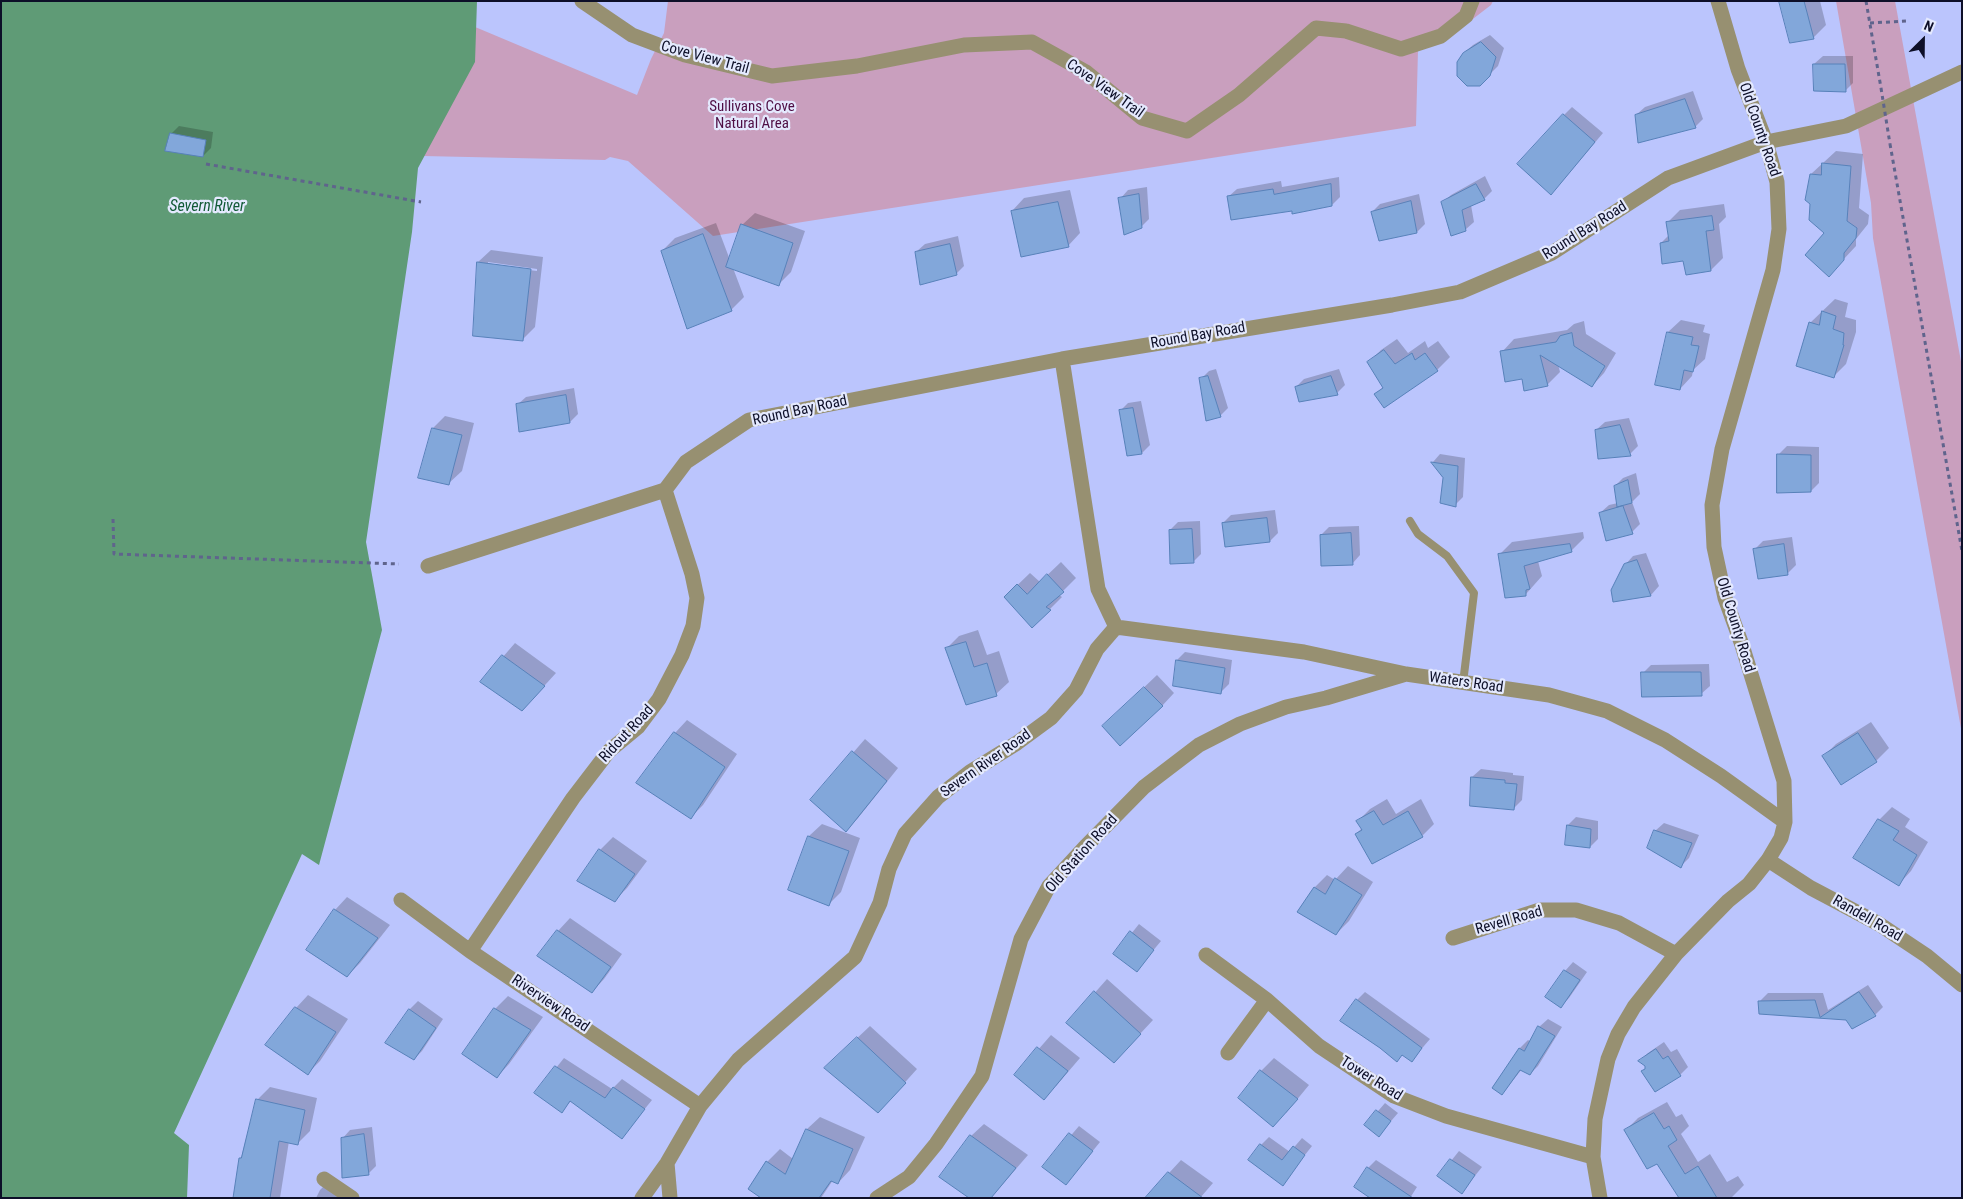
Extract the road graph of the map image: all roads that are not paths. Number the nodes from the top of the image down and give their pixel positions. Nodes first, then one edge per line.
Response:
1 (582, 1) edge
2 (1472, 1) edge
3 (1718, 1) edge
4 (1962, 72) edge
5 (1766, 142) junction
6 (1062, 359) junction
7 (665, 490) junction
8 (1410, 521) dead end
9 (428, 566) dead end
10 (1116, 627) junction
11 (1406, 674) junction
12 (1463, 682) junction
13 (1785, 822) junction
14 (1768, 860) junction
15 (401, 900) dead end
16 (1453, 938) dead end
17 (470, 951) junction
18 (1676, 954) junction
19 (1206, 955) dead end
20 (1962, 985) edge
21 (1267, 1000) junction
22 (1228, 1053) dead end
23 (700, 1106) junction
24 (1593, 1157) junction
25 (667, 1163) junction
26 (324, 1179) dead end
27 (352, 1198) edge
28 (642, 1198) edge
29 (670, 1198) edge
30 (877, 1198) edge
31 (1600, 1198) edge

1 - 2 street, Cove View Trail
3 - 5 street, Old County Road
4 - 5 street, Round Bay Road
5 - 6 street, Round Bay Road
5 - 13 street, Old County Road
6 - 7 street, Round Bay Road
6 - 10 street
7 - 9 street
7 - 17 street, Ridout Road
8 - 12 lane
10 - 11 street, Waters Road
10 - 23 street, Severn River Road
11 - 12 street, Waters Road
11 - 30 street, Old Station Road
12 - 13 street, Waters Road
13 - 14 street, Old County Road
14 - 18 street, Old County Road
14 - 20 street, Randell Road
15 - 17 street, Riverview Road
16 - 18 street, Revell Road
17 - 23 street, Riverview Road
18 - 24 street, Old County Road
19 - 21 street, Tower Road
21 - 22 street
21 - 24 street, Tower Road
23 - 25 street, Severn River Road
24 - 31 street, Old County Road
25 - 28 street, Severn River Road
25 - 29 street
26 - 27 street

